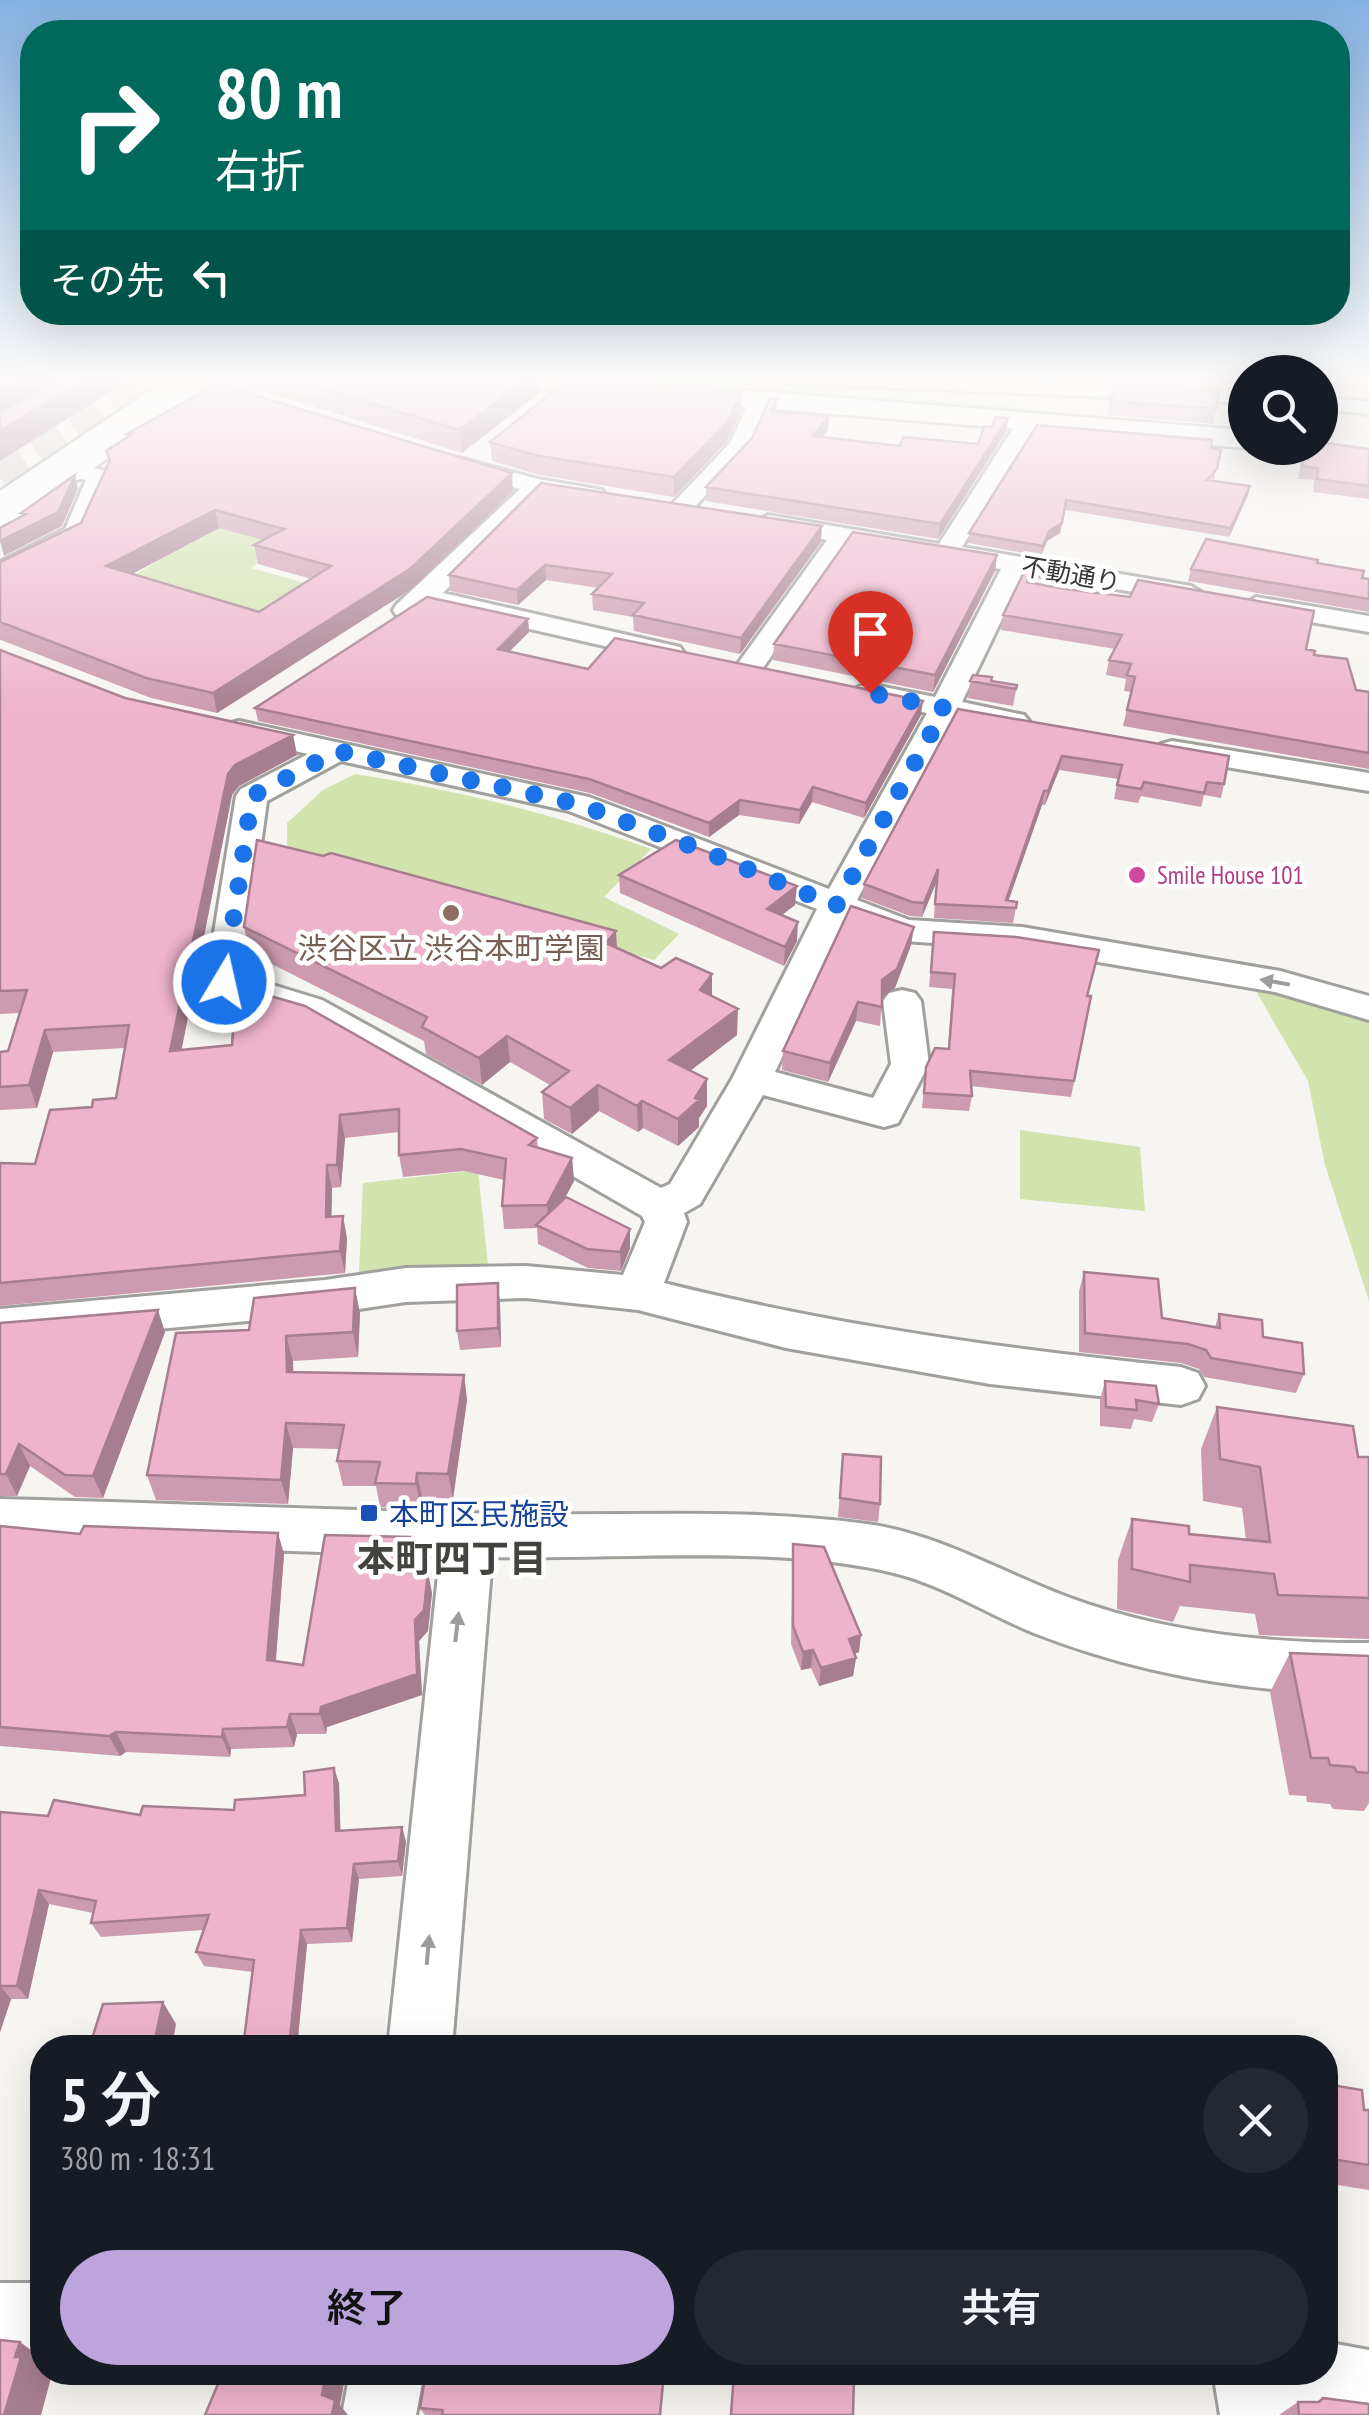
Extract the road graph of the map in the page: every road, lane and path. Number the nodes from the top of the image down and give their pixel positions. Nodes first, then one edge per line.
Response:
1 (22, 490) edge
2 (46, 490) edge
3 (94, 490) edge
4 (532, 490) edge
5 (560, 490) edge
6 (691, 490) edge
7 (986, 490) edge
8 (627, 500) edge
9 (0, 504) edge
10 (713, 513) edge
11 (751, 519) edge
12 (0, 522) edge
13 (844, 534) junction
14 (948, 551) junction
15 (1016, 564) junction
16 (0, 572) edge
17 (424, 597) junction
18 (392, 620) edge
19 (1369, 624) edge
20 (748, 669) junction
21 (779, 675) edge
22 (832, 686) edge
23 (258, 706) edge
24 (945, 708) junction
25 (1043, 727) edge
26 (1140, 745) edge
27 (338, 751) junction
28 (1369, 782) edge
29 (836, 906) junction
30 (902, 1001) dead end
31 (1369, 1008) edge
32 (752, 1079) junction
33 (660, 1207) junction
34 (638, 1293) junction
35 (0, 1326) edge
36 (1182, 1386) dead end
37 (0, 1520) edge
38 (468, 1536) junction
39 (1369, 1668) edge
40 (421, 2035) edge
41 (0, 2319) edge
42 (30, 2319) edge
43 (1338, 2381) edge
44 (385, 2385) edge
45 (1252, 2385) edge
46 (1369, 2387) edge
47 (379, 2415) edge
48 (1256, 2415) edge

1 - 9 main road
2 - 12 main road
3 - 16 street
4 - 17 street
5 - 8 street
6 - 10 street
7 - 14 street
11 - 13 street, 不動通り
13 - 14 street, 不動通り
13 - 20 street
14 - 15 street, 不動通り
15 - 19 street, 不動通り
15 - 24 street
17 - 18 street
17 - 20 street
20 - 21 street
22 - 24 street
23 - 27 street
24 - 25 street
24 - 29 street
26 - 28 street
27 - 29 street
27 - 33 street
31 -> 29 street
29 - 32 street
30 - 32 street
32 - 33 street
33 - 34 street
34 - 35 street
34 - 36 street
37 - 38 street
38 - 39 street
40 -> 38 street
41 - 42 street
43 - 46 street
44 - 47 street
45 - 48 street

